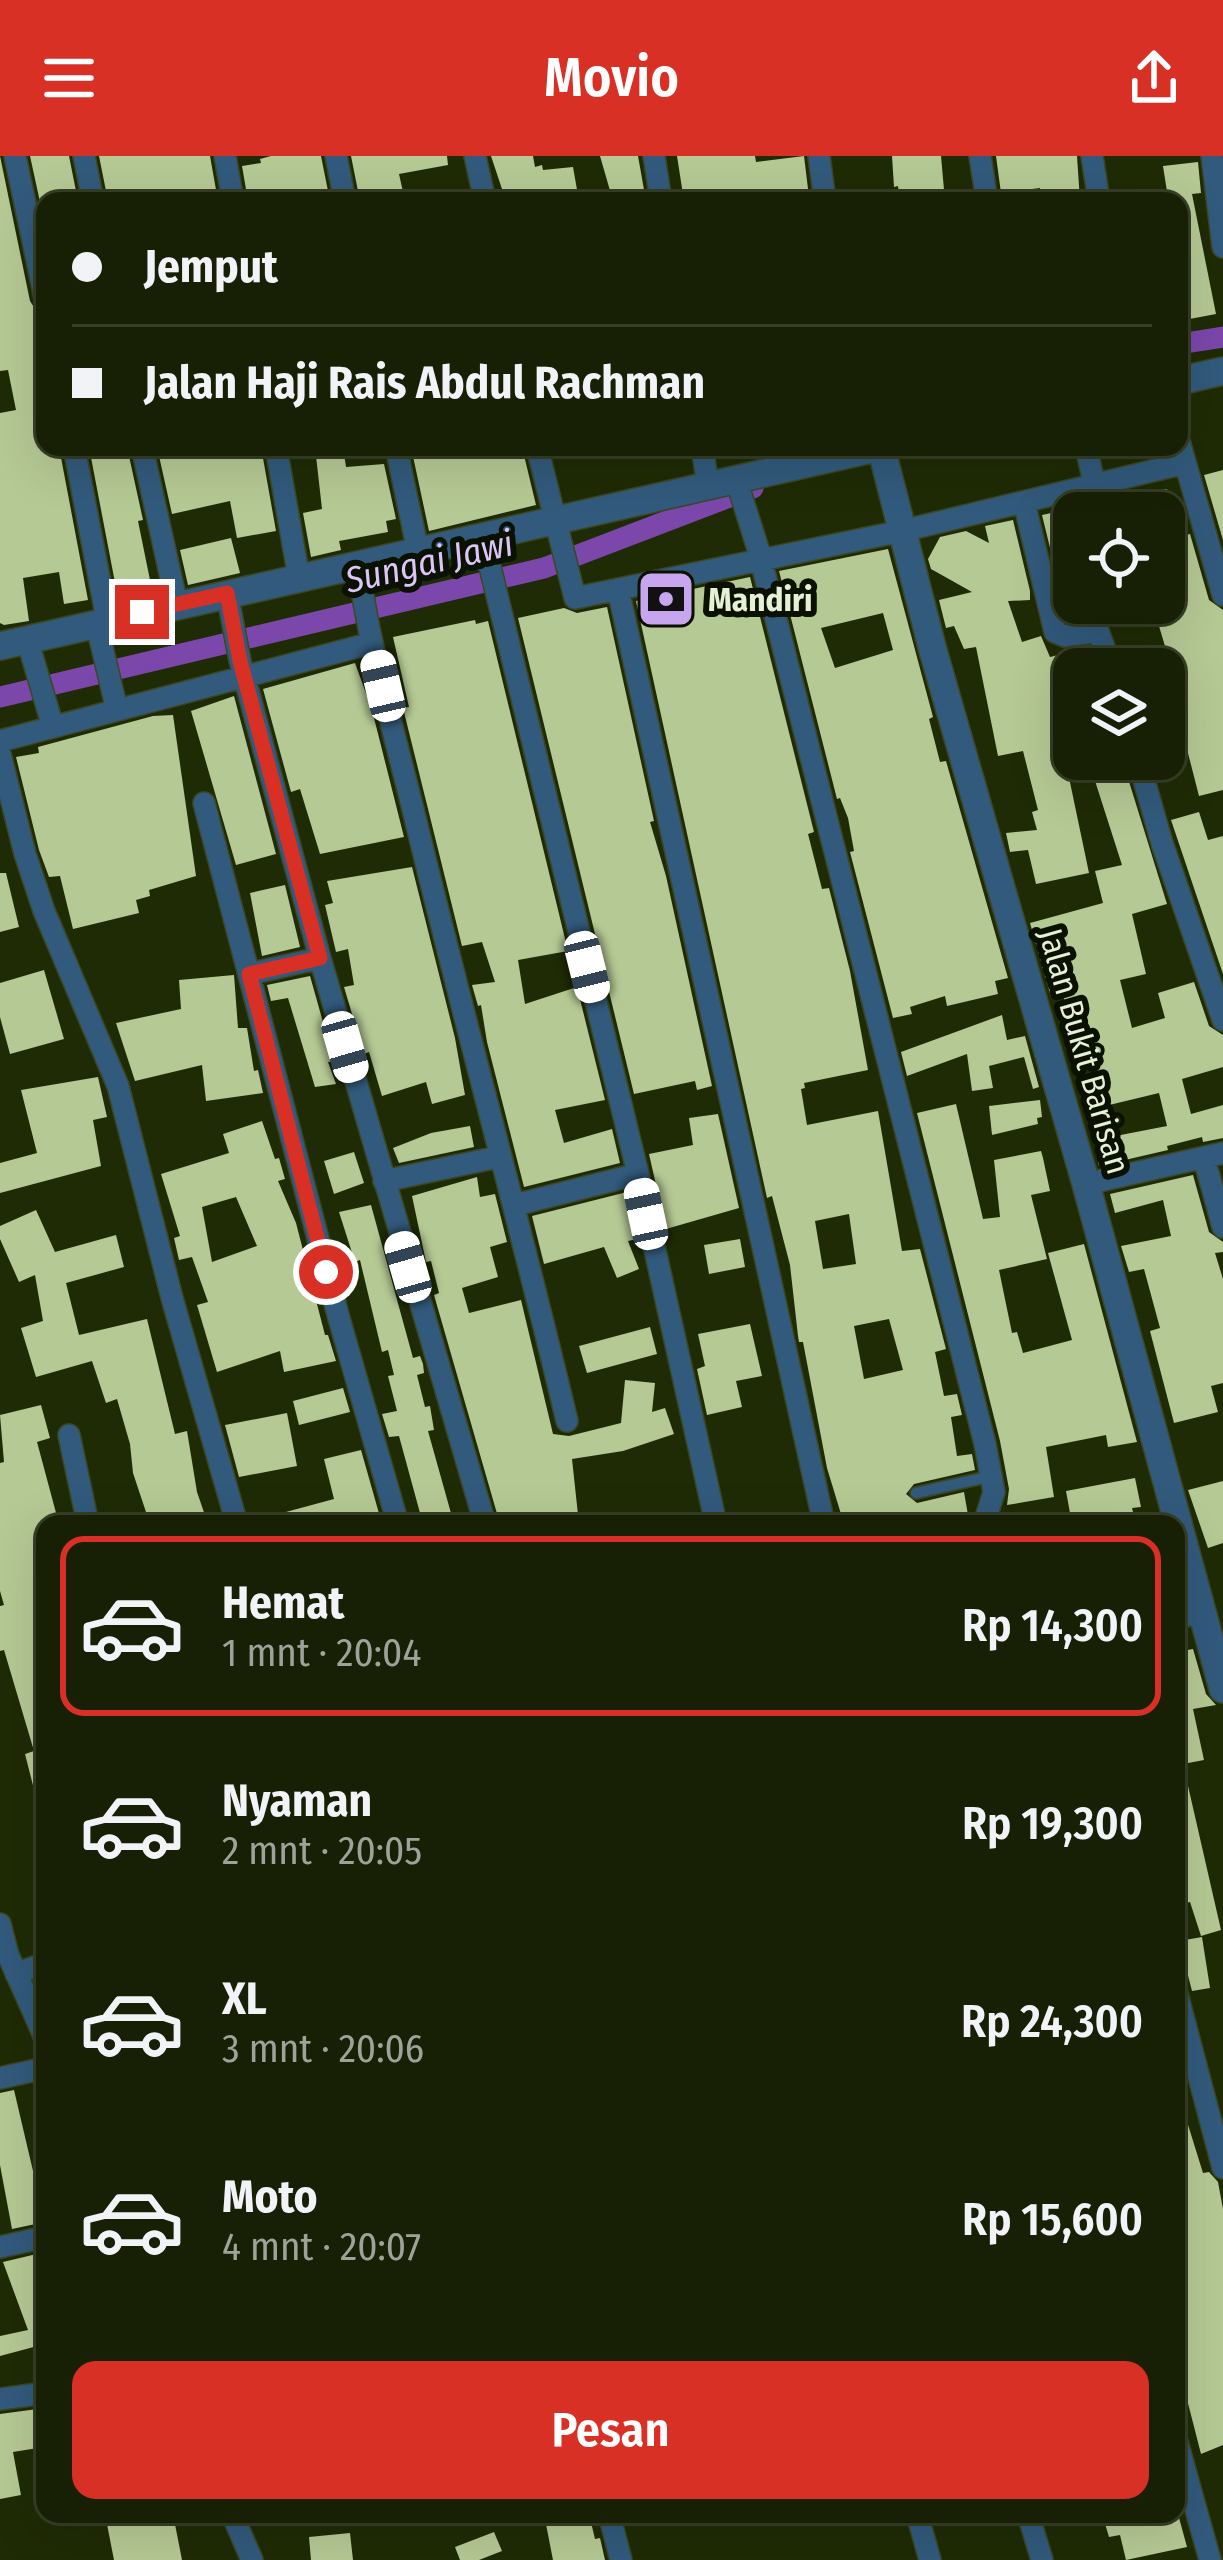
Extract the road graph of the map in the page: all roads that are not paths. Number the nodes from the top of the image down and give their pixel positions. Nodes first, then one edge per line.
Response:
1 (15, 156) edge
2 (84, 156) edge
3 (225, 156) edge
4 (336, 156) edge
5 (476, 156) edge
6 (654, 156) edge
7 (819, 156) edge
8 (980, 156) edge
9 (1092, 156) edge
10 (1212, 156) edge
11 (91, 192) edge
12 (231, 192) edge
13 (343, 192) edge
14 (483, 192) edge
15 (660, 192) edge
16 (824, 192) edge
17 (986, 192) edge
18 (1098, 192) edge
19 (1223, 248) edge
20 (36, 255) edge
21 (1223, 371) edge
22 (1188, 380) edge
23 (75, 456) edge
24 (144, 456) edge
25 (278, 456) edge
26 (398, 456) edge
27 (540, 456) edge
28 (707, 456) edge
29 (851, 456) edge
30 (873, 456) edge
31 (1152, 456) edge
32 (1183, 456) edge
33 (1091, 466) edge
34 (728, 487) junction
35 (1024, 502) junction
36 (900, 521) junction
37 (557, 533) junction
38 (485, 547) junction
39 (418, 551) junction
40 (760, 556) junction
41 (358, 571) junction
42 (299, 578) junction
43 (618, 589) junction
44 (1223, 596) edge
45 (228, 602) junction
46 (177, 605) junction
47 (102, 630) junction
48 (371, 638) junction
49 (1104, 648) edge
50 (21, 649) edge
51 (242, 669) junction
52 (115, 704) junction
53 (50, 716) junction
54 (0, 741) edge
55 (0, 754) edge
56 (1144, 780) edge
57 (204, 803) dead end
58 (320, 958) junction
59 (249, 974) junction
60 (1223, 1020) edge
61 (1213, 1155) edge
62 (499, 1156) junction
63 (638, 1174) junction
64 (384, 1181) junction
65 (1086, 1184) junction
66 (515, 1205) junction
67 (1223, 1227) edge
68 (567, 1421) dead end
69 (70, 1435) dead end
70 (992, 1476) junction
71 (916, 1493) dead end
72 (86, 1515) edge
73 (234, 1515) edge
74 (395, 1515) edge
75 (482, 1515) edge
76 (714, 1515) edge
77 (822, 1515) edge
78 (987, 1515) edge
79 (1164, 1515) edge
80 (1188, 1615) edge
81 (1223, 1689) edge
82 (0, 1924) edge
83 (36, 1966) edge
84 (16, 1974) junction
85 (36, 2018) edge
86 (1185, 2024) edge
87 (36, 2070) edge
88 (0, 2078) edge
89 (1223, 2168) edge
90 (36, 2239) edge
91 (0, 2247) edge
92 (36, 2394) edge
93 (0, 2398) edge
94 (1185, 2470) edge
95 (236, 2523) edge
96 (611, 2523) edge
97 (919, 2523) edge
98 (1031, 2523) edge
99 (252, 2560) edge
100 (621, 2560) edge
101 (930, 2560) edge
102 (1042, 2560) edge
103 (1210, 2560) edge

1 - 20 street
2 - 11 street
3 - 12 street
4 - 13 street
5 - 14 street
6 - 15 street
7 - 16 street
8 - 17 street
9 - 18 street
10 - 19 street
21 - 22 street
23 - 47 street
24 - 46 street
25 - 42 street
26 - 39 street
27 - 37 street
28 - 34 street
29 - 34 street
30 - 36 street, Jalan Bukit Barisan
31 - 33 street
32 - 44 street
33 - 35 street
34 - 37 street
34 - 40 street
35 - 36 street
35 - 49 street
36 - 40 street
36 - 65 street, Jalan Bukit Barisan
37 - 38 street
37 - 43 street
38 - 39 street
38 - 63 street
39 - 41 street
40 - 43 street
40 - 70 street
41 - 42 street
41 - 48 street
42 - 45 street
43 - 77 street
45 - 46 street
45 - 51 street
46 - 47 street
47 - 50 street
47 - 52 street
48 - 51 street
48 - 62 street
50 - 53 street
51 - 52 street
51 - 58 street
52 - 53 street
53 - 54 street
55 - 73 street
56 - 60 street
57 - 59 street
58 - 59 street
58 - 64 street
59 - 74 street
61 - 65 street
61 - 67 street
62 - 64 street
62 - 66 street
63 - 66 street
63 - 76 street
64 - 75 street
65 - 79 street, Jalan Bukit Barisan
66 - 68 street
69 - 72 street
70 - 71 lane
70 - 78 street
80 - 81 street, Jalan Bukit Barisan
82 - 84 street
83 - 84 street
84 - 85 street
86 - 89 street
87 - 88 street
90 - 91 street
92 - 93 street
94 - 103 street
95 - 99 street
96 - 100 street
97 - 101 street
98 - 102 street

